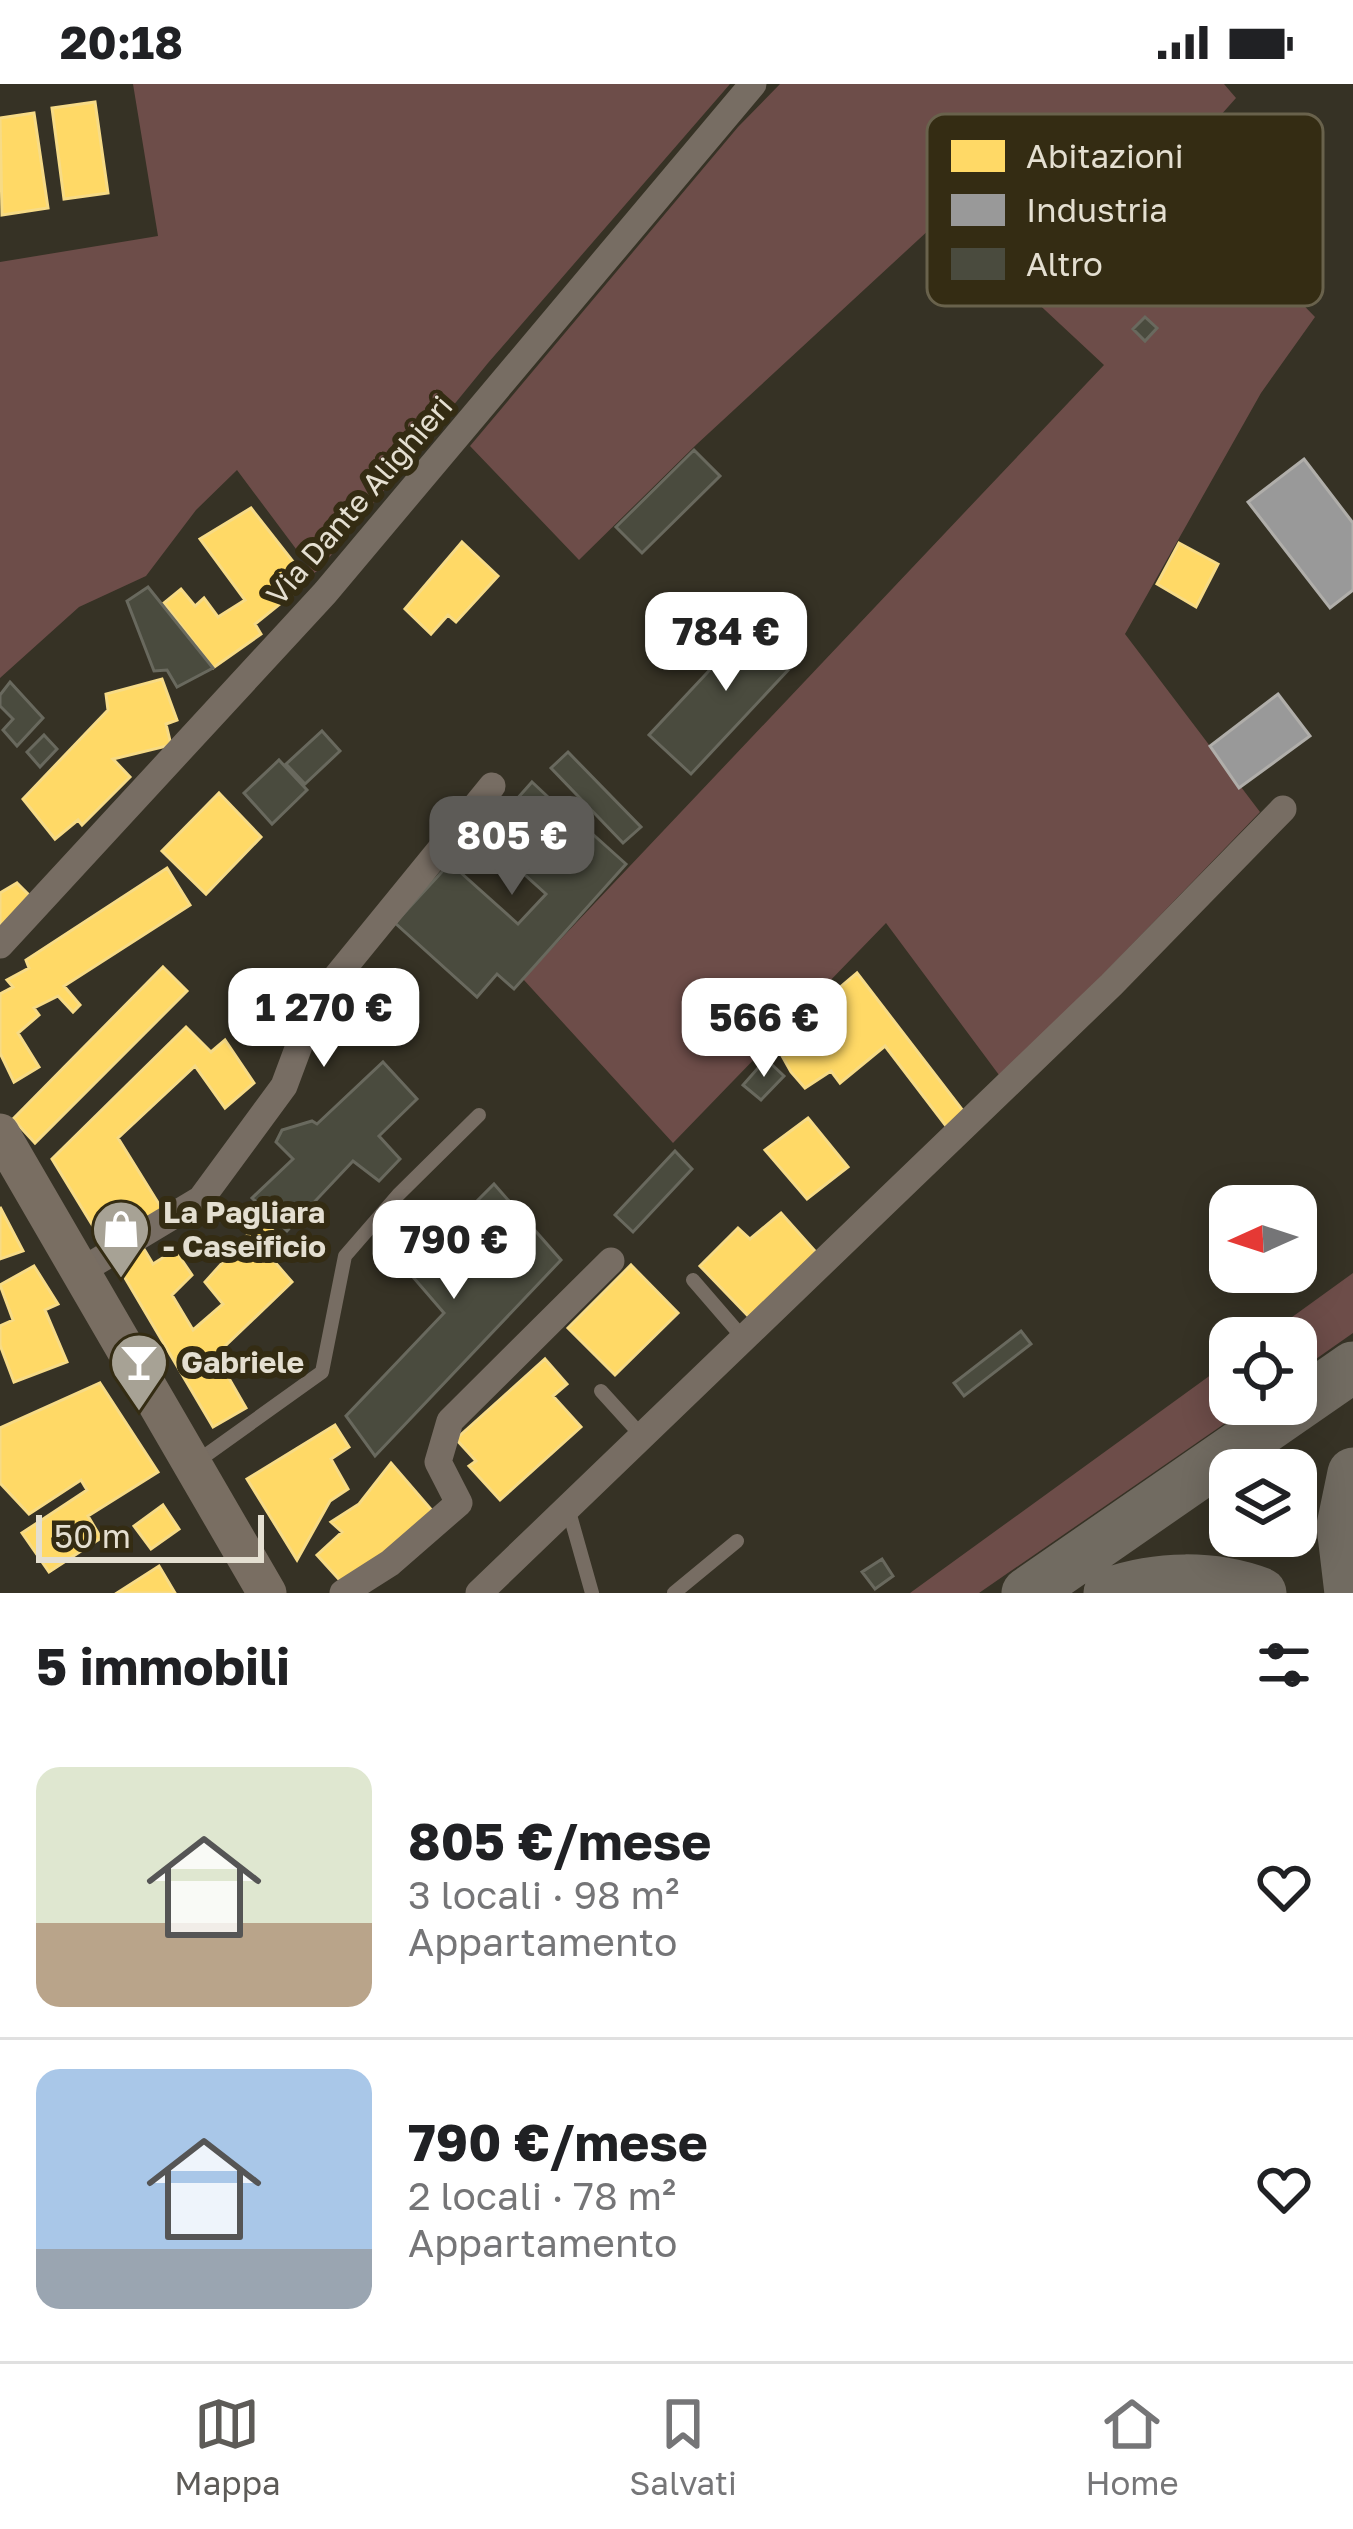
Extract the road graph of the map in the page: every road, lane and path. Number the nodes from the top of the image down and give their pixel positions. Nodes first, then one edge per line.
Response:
1 (753, 84) edge
2 (492, 786) dead end
3 (1282, 809) dead end
4 (0, 945) edge
5 (479, 1115) dead end
6 (0, 1133) edge
7 (611, 1261) dead end
8 (81, 1271) junction
9 (693, 1280) dead end
10 (744, 1339) junction
11 (1353, 1366) edge
12 (601, 1391) dead end
13 (1353, 1394) edge
14 (640, 1435) junction
15 (1274, 1449) edge
16 (194, 1464) junction
17 (1353, 1473) edge
18 (1209, 1494) edge
19 (568, 1508) junction
20 (737, 1541) dead end
21 (266, 1593) edge
22 (343, 1593) edge
23 (479, 1593) edge
24 (592, 1593) edge
25 (674, 1593) edge
26 (1027, 1593) edge
27 (1062, 1593) edge
28 (1108, 1593) edge
29 (1261, 1593) edge
30 (1350, 1593) edge

1 - 4 street, Via Dante Alighieri
2 - 8 street
3 - 10 street
5 - 16 lane
6 - 8 main road
7 - 22 street
8 - 16 main road
9 - 10 lane
10 - 14 street
11 - 26 highway
12 - 14 lane
13 - 15 highway
14 - 19 street
16 - 21 main road
17 - 30 highway
18 - 27 highway
19 - 23 street
19 - 24 lane
20 - 25 lane
28 - 29 highway

